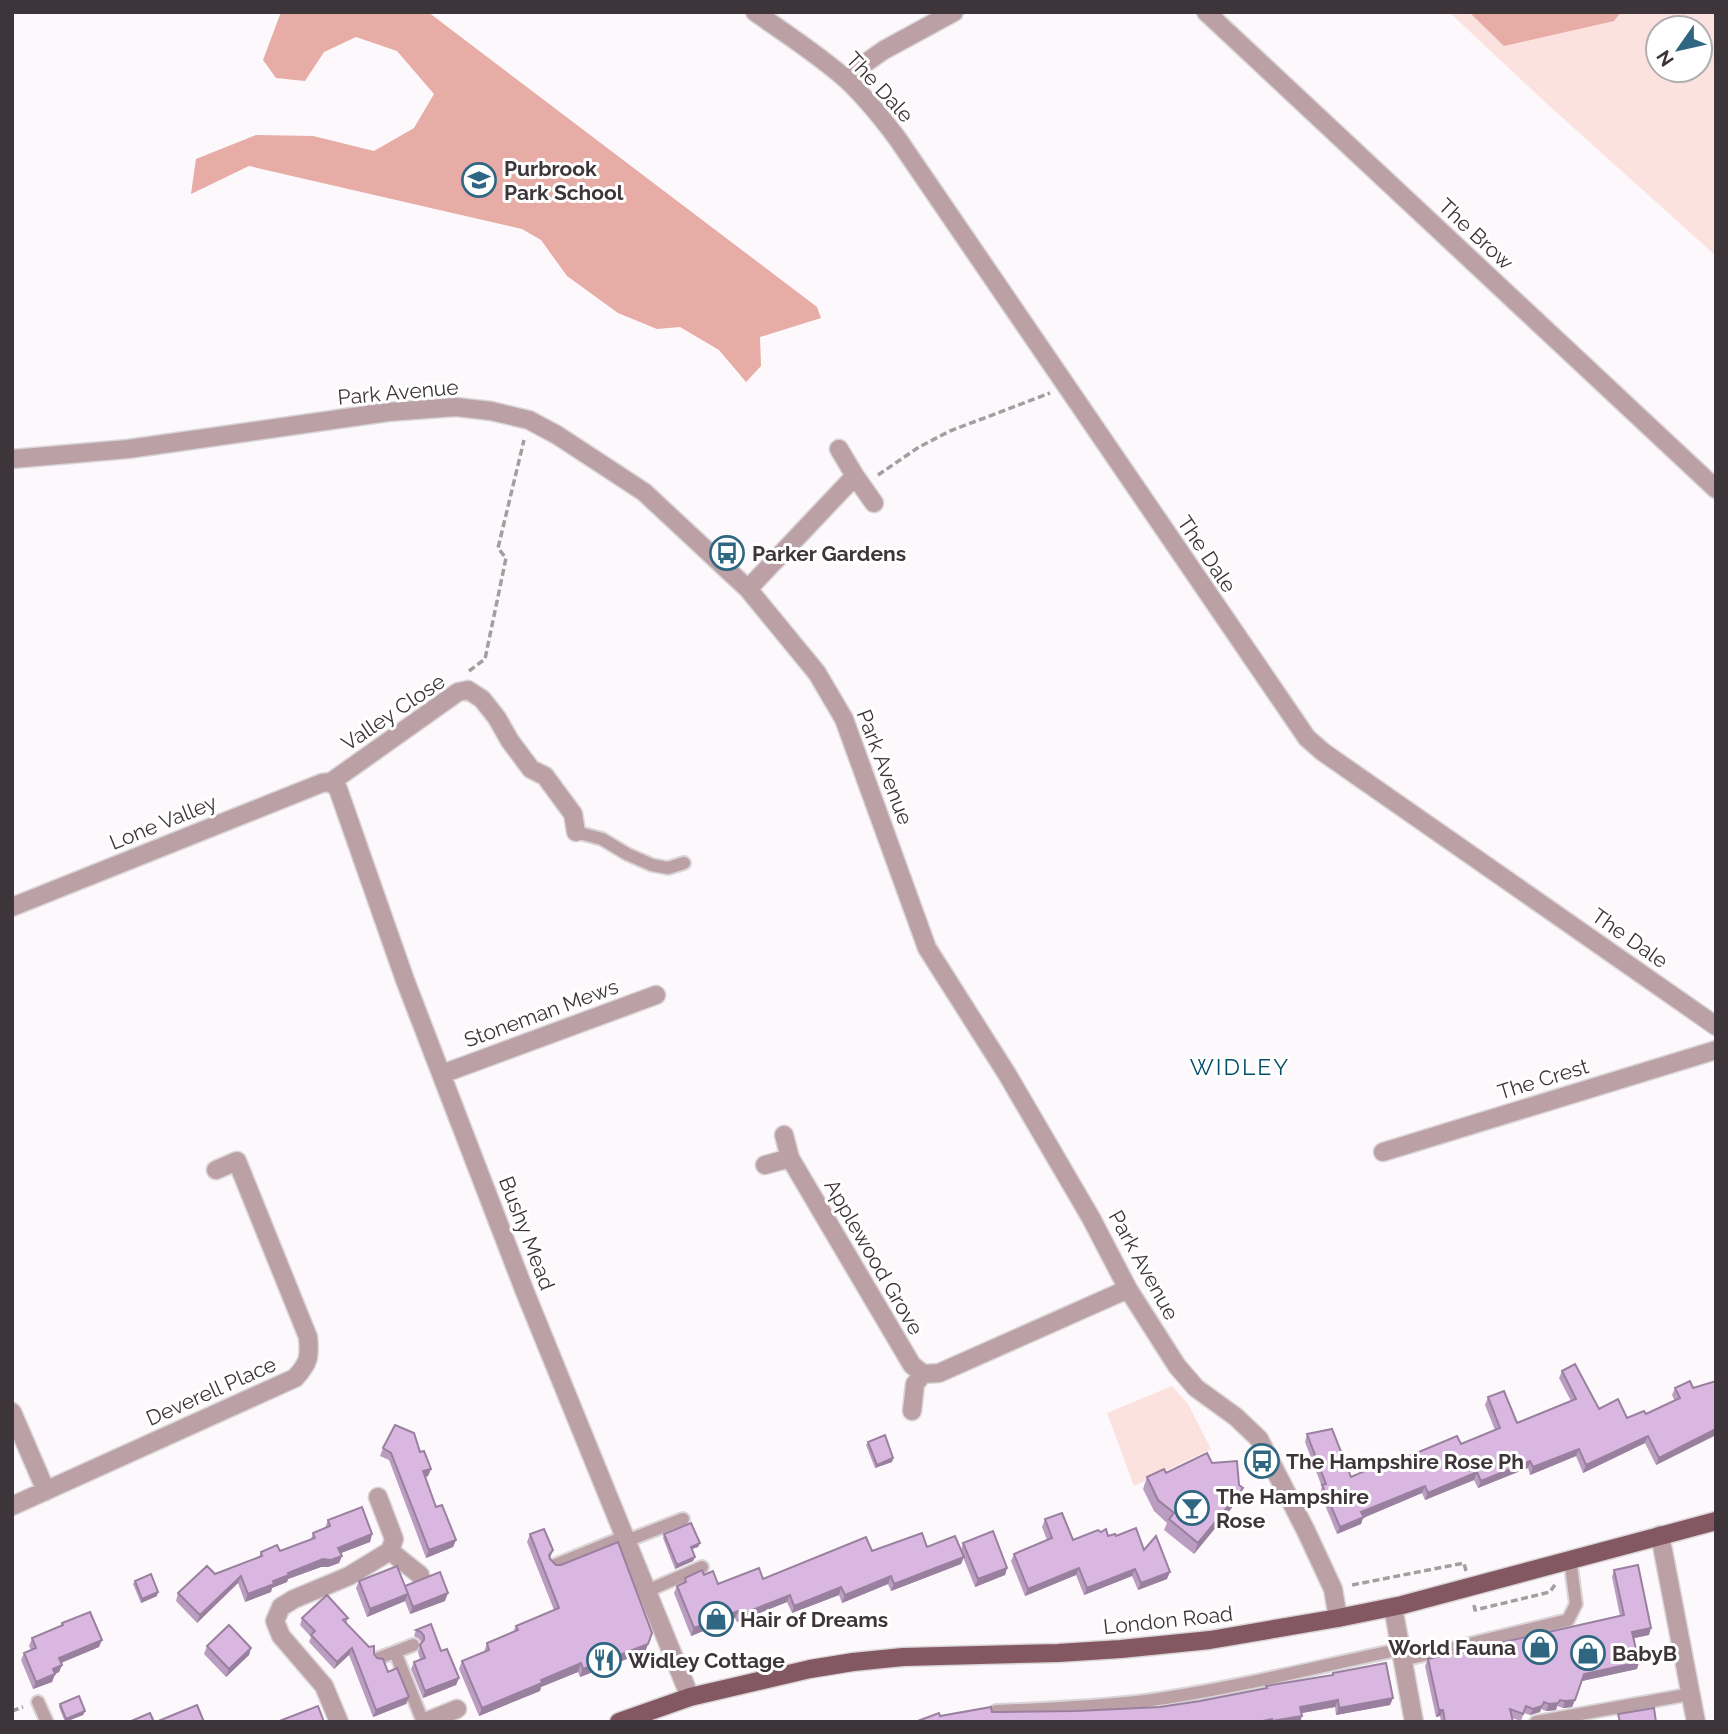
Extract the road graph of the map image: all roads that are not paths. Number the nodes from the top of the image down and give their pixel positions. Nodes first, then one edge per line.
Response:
1 (755, 12) edge
2 (954, 12) edge
3 (1206, 12) edge
4 (848, 81) junction
5 (839, 449) dead end
6 (12, 458) edge
7 (858, 481) junction
8 (1716, 489) edge
9 (874, 503) dead end
10 (748, 589) junction
11 (331, 782) junction
12 (576, 832) joint
13 (684, 863) dead end
14 (12, 907) edge
15 (656, 995) dead end
16 (1716, 1026) edge
17 (1716, 1050) edge
18 (442, 1074) junction
19 (784, 1135) dead end
20 (1383, 1152) dead end
21 (790, 1158) junction
22 (765, 1165) dead end
23 (216, 1170) dead end
24 (1128, 1289) junction
25 (923, 1374) junction
26 (912, 1411) dead end
27 (12, 1412) edge
28 (46, 1491) junction
29 (378, 1497) dead end
30 (12, 1506) edge
31 (683, 1518) dead end
32 (1716, 1521) edge
33 (1660, 1535) junction
34 (625, 1539) junction
35 (390, 1551) junction
36 (1570, 1559) junction
37 (555, 1564) edge
38 (702, 1567) edge
39 (420, 1575) dead end
40 (647, 1591) junction
41 (1394, 1606) junction
42 (1338, 1618) junction
43 (413, 1645) dead end
44 (395, 1652) junction
45 (1402, 1655) junction
46 (379, 1658) edge
47 (1691, 1694) junction
48 (690, 1698) junction
49 (38, 1702) dead end
50 (457, 1709) dead end
51 (996, 1711) edge
52 (648, 1717) edge
53 (47, 1722) edge
54 (339, 1722) edge
55 (424, 1722) edge
56 (619, 1722) edge
57 (1414, 1722) edge
58 (1536, 1722) edge
59 (1696, 1722) edge

1 - 4 street, The Dale
2 - 4 street
3 - 8 street, The Brow
4 - 16 street, The Dale
5 - 7 street
6 - 10 street, Park Avenue
7 - 9 street
7 - 10 street
10 - 24 street, Park Avenue
11 - 12 street, Valley Close
11 - 14 street, Lone Valley
11 - 18 street, Bushy Mead
12 - 13 lane
15 - 18 street, Stoneman Mews
17 - 20 street, The Crest
18 - 34 street, Bushy Mead
19 - 21 street, Applewood Grove
21 - 22 street
21 - 25 street, Applewood Grove
23 - 28 street, Deverell Place
24 - 25 street
24 - 42 street, Park Avenue
25 - 26 street
27 - 28 street
28 - 30 street, Deverell Place
29 - 35 street
31 - 34 lane
32 - 33 main road, London Road
33 - 36 main road, London Road
33 - 47 street
34 - 37 lane
34 - 40 street, Bushy Mead
35 - 39 street
35 - 54 street
36 - 41 main road, London Road
36 - 45 lane
38 - 40 lane
40 - 48 street, Bushy Mead
41 - 42 main road, London Road
41 - 45 street
42 - 48 main road, London Road
43 - 44 lane
44 - 46 lane
44 - 55 lane
45 - 51 lane
45 - 57 street
47 - 58 lane
47 - 59 street
48 - 52 main road, London Road
49 - 53 lane
50 - 55 street
52 - 56 main road, London Road

